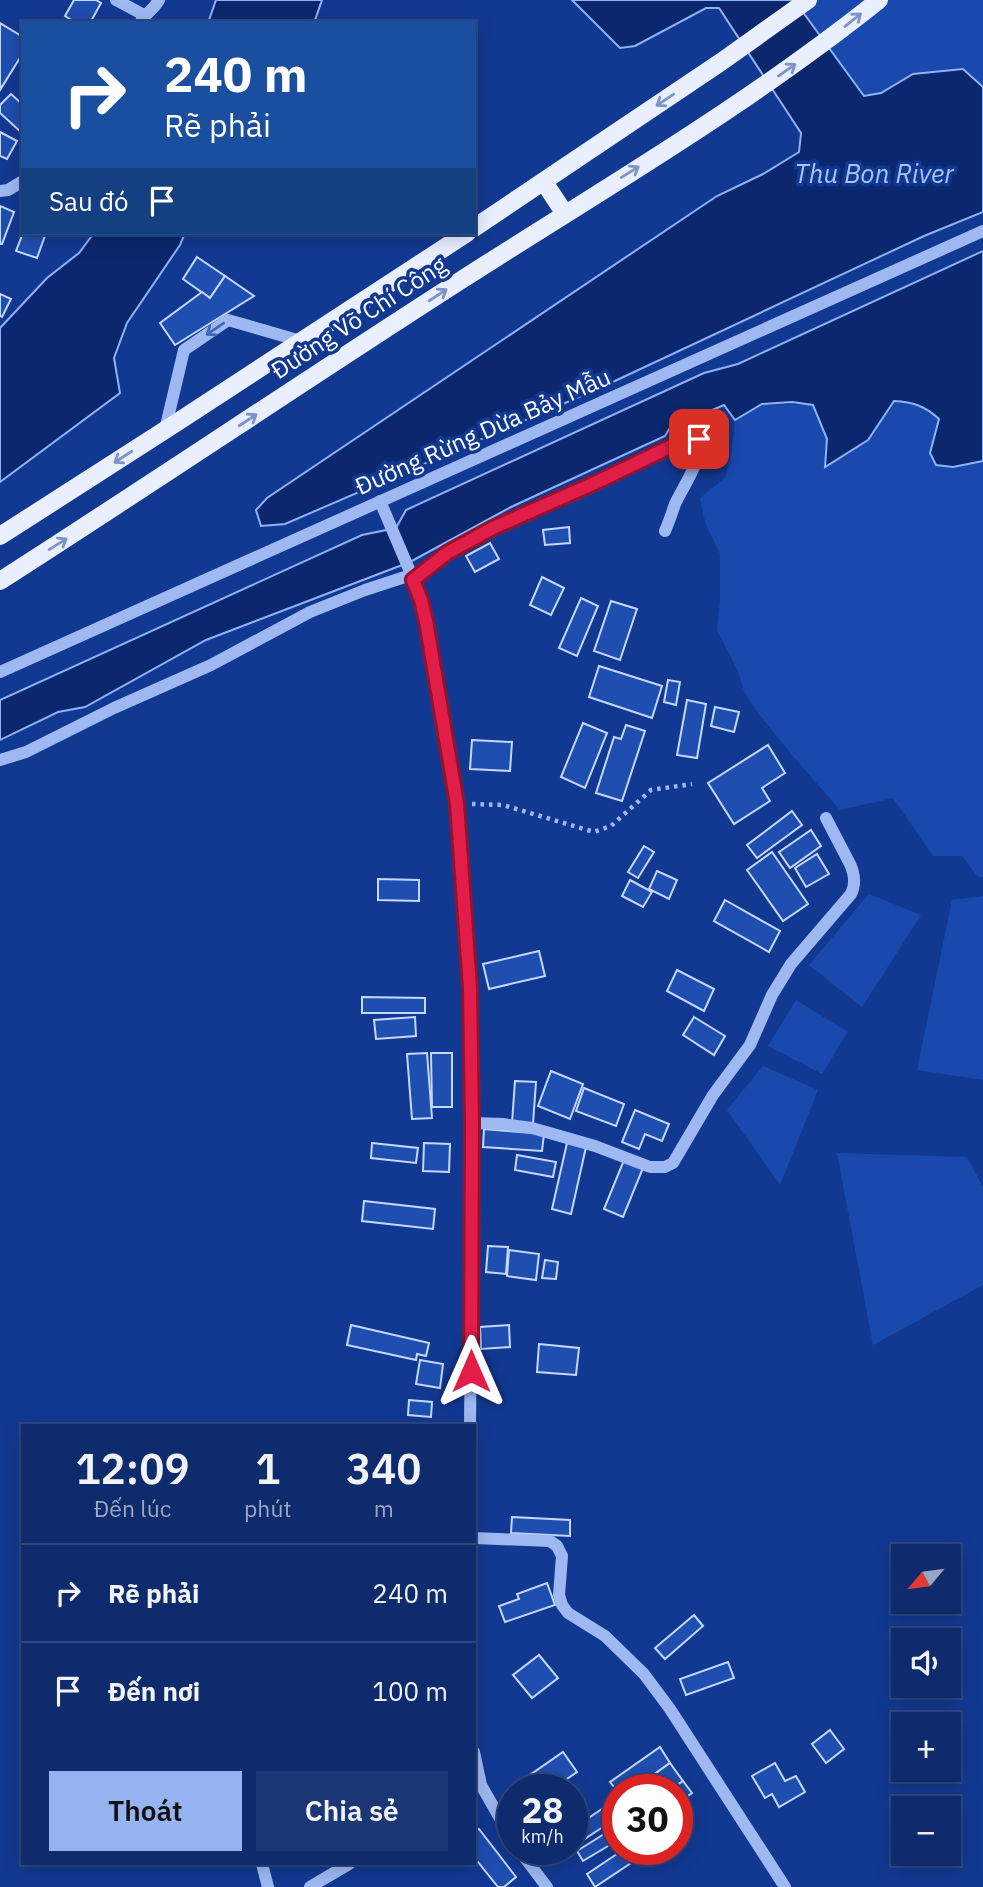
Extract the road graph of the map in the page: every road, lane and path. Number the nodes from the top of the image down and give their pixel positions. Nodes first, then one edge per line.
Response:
1 (116, 0) edge
2 (159, 0) edge
3 (879, 0) edge
4 (806, 2) edge
5 (142, 19) edge
6 (21, 182) edge
7 (544, 183) junction
8 (0, 191) edge
9 (565, 214) junction
10 (476, 227) edge
11 (983, 231) edge
12 (464, 235) edge
13 (301, 341) junction
14 (165, 430) junction
15 (383, 507) junction
16 (665, 531) dead end
17 (0, 536) edge
18 (410, 572) junction
19 (0, 581) edge
20 (0, 672) edge
21 (0, 760) edge
22 (692, 784) dead end
23 (457, 804) junction
24 (826, 818) dead end
25 (472, 1123) junction
26 (470, 1424) edge
27 (476, 1538) edge
28 (477, 1787) edge
29 (497, 1817) edge
30 (262, 1865) edge
31 (347, 1865) edge
32 (530, 1865) edge
33 (268, 1887) edge
34 (310, 1887) edge
35 (547, 1887) edge
36 (785, 1887) edge

1 - 5 street
2 - 5 street
9 -> 3 main road, Đường Võ Chí Công
4 -> 7 main road
6 - 8 street
7 - 9 main road
7 - 10 main road
19 -> 9 main road, Đường Võ Chí Công
11 - 15 street, Đường Rừng Dừa Bảy Mẫu
12 - 13 main road, Đường Võ Chí Công
13 - 14 main road, Đường Võ Chí Công
13 -> 14 street
14 -> 17 main road, Đường Võ Chí Công
15 - 18 street
15 - 20 street, Đường Rừng Dừa Bảy Mẫu
16 - 18 street
18 - 21 street
18 - 23 street
22 - 23 path
23 - 25 street
24 - 25 street
25 - 26 street
27 - 36 street
28 - 29 street
30 - 33 street
31 - 34 street
32 - 35 street

